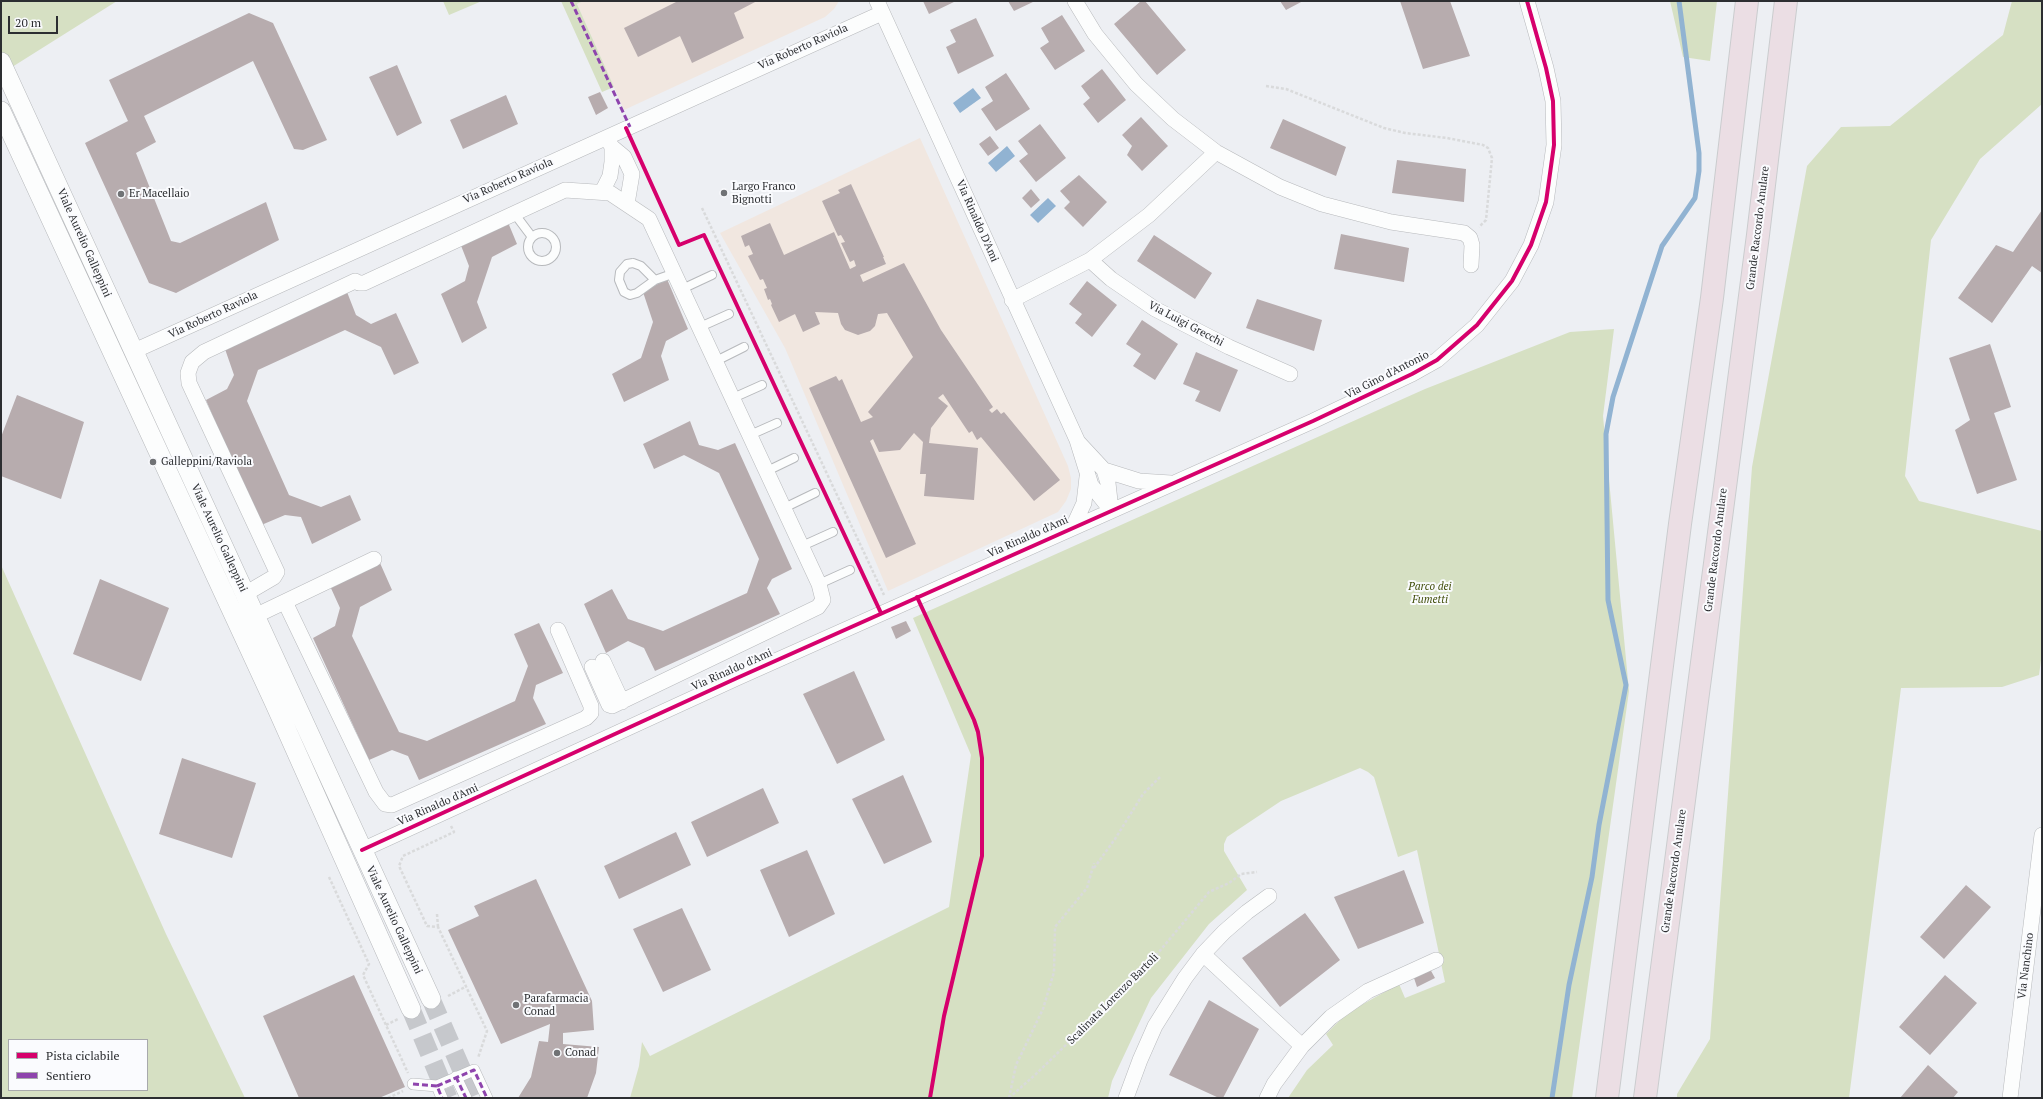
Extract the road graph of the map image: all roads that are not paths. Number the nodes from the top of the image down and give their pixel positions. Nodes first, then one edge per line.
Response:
1 (1075, 1) edge
2 (1527, 1) edge
3 (1747, 1) edge
4 (1786, 1) edge
5 (880, 7) edge
6 (4, 69) edge
7 (1, 110) edge
8 (610, 142) junction
9 (1216, 152) junction
10 (602, 192) junction
11 (626, 204) junction
12 (514, 212) junction
13 (532, 237) dead end
14 (1090, 260) junction
15 (1471, 265) dead end
16 (674, 273) junction
17 (712, 275) dead end
18 (655, 280) junction
19 (682, 289) junction
20 (1012, 300) junction
21 (729, 314) dead end
22 (700, 327) junction
23 (744, 347) dead end
24 (134, 351) junction
25 (716, 361) junction
26 (1290, 374) dead end
27 (762, 385) dead end
28 (733, 398) junction
29 (777, 423) dead end
30 (750, 435) junction
31 (1077, 440) junction
32 (794, 458) dead end
33 (1104, 470) junction
34 (767, 472) junction
35 (1087, 477) junction
36 (1176, 483) junction
37 (815, 493) dead end
38 (784, 508) junction
39 (1111, 510) junction
40 (1073, 527) junction
41 (833, 532) dead end
42 (802, 546) junction
43 (374, 558) dead end
44 (850, 570) dead end
45 (819, 584) junction
46 (245, 594) junction
47 (285, 602) junction
48 (255, 616) junction
49 (558, 630) dead end
50 (597, 664) dead end
51 (2042, 835) edge
52 (362, 850) junction
53 (1269, 896) dead end
54 (1203, 954) junction
55 (1436, 960) dead end
56 (431, 999) tunnel mouth
57 (411, 1009) tunnel mouth
58 (1302, 1046) junction
59 (456, 1077) junction
60 (413, 1084) road end
61 (437, 1086) junction
62 (442, 1098) edge
63 (466, 1098) edge
64 (487, 1098) edge
65 (1126, 1098) edge
66 (1267, 1098) edge
67 (1607, 1098) edge
68 (1645, 1098) edge
69 (2010, 1098) edge

1 - 9 street
2 - 36 street, Via Gino d'Antonio
3 - 67 highway
4 - 68 highway, Grande Raccordo Anulare
5 - 8 street, Via Roberto Raviola
5 - 20 street, Via Rinaldo D'Ami
6 - 24 street, Viale Aurelio Galleppini
7 - 57 street, Viale Aurelio Galleppini
8 - 10 street
8 - 11 street
8 - 24 street, Via Roberto Raviola
9 - 14 street
9 - 15 street
10 - 11 street
10 - 12 street
11 - 16 street
12 - 13 lane
12 - 46 street
14 - 20 street
14 - 26 street, Via Luigi Grecchi
16 - 18 lane
16 - 19 street
17 - 19 lane
18 - 18 lane
19 - 22 street
20 - 31 street, Via Rinaldo D'Ami
21 - 22 lane
22 - 25 street
23 - 25 lane
24 - 46 street, Viale Aurelio Galleppini
25 - 28 street
27 - 28 lane
28 - 30 street
29 - 30 lane
30 - 34 street
31 - 33 street, Via Rinaldo D'Ami
31 - 35 street, Via Rinaldo D'Ami
32 - 34 lane
33 - 36 street
33 - 39 street, Via Rinaldo D'Ami
34 - 38 street
35 - 39 street, Via Rinaldo D'Ami
35 - 40 street, Via Rinaldo D'Ami
36 - 39 street, Via Gino d'Antonio
37 - 38 lane
38 - 42 street
39 - 40 street, Via Rinaldo d'Ami
40 - 52 street, Via Rinaldo d'Ami
41 - 42 lane
42 - 45 street
43 - 47 street
44 - 45 lane
45 - 50 street
46 - 48 street, Viale Aurelio Galleppini
47 - 48 street
47 - 49 street
48 - 52 street, Viale Aurelio Galleppini
51 - 69 street, Via Nanchino
52 - 56 street, Viale Aurelio Galleppini
53 - 54 street
54 - 58 street
54 - 65 street
55 - 58 street
58 - 66 street
59 - 61 street
59 - 63 street
59 - 64 street
60 - 61 street
61 - 62 street

